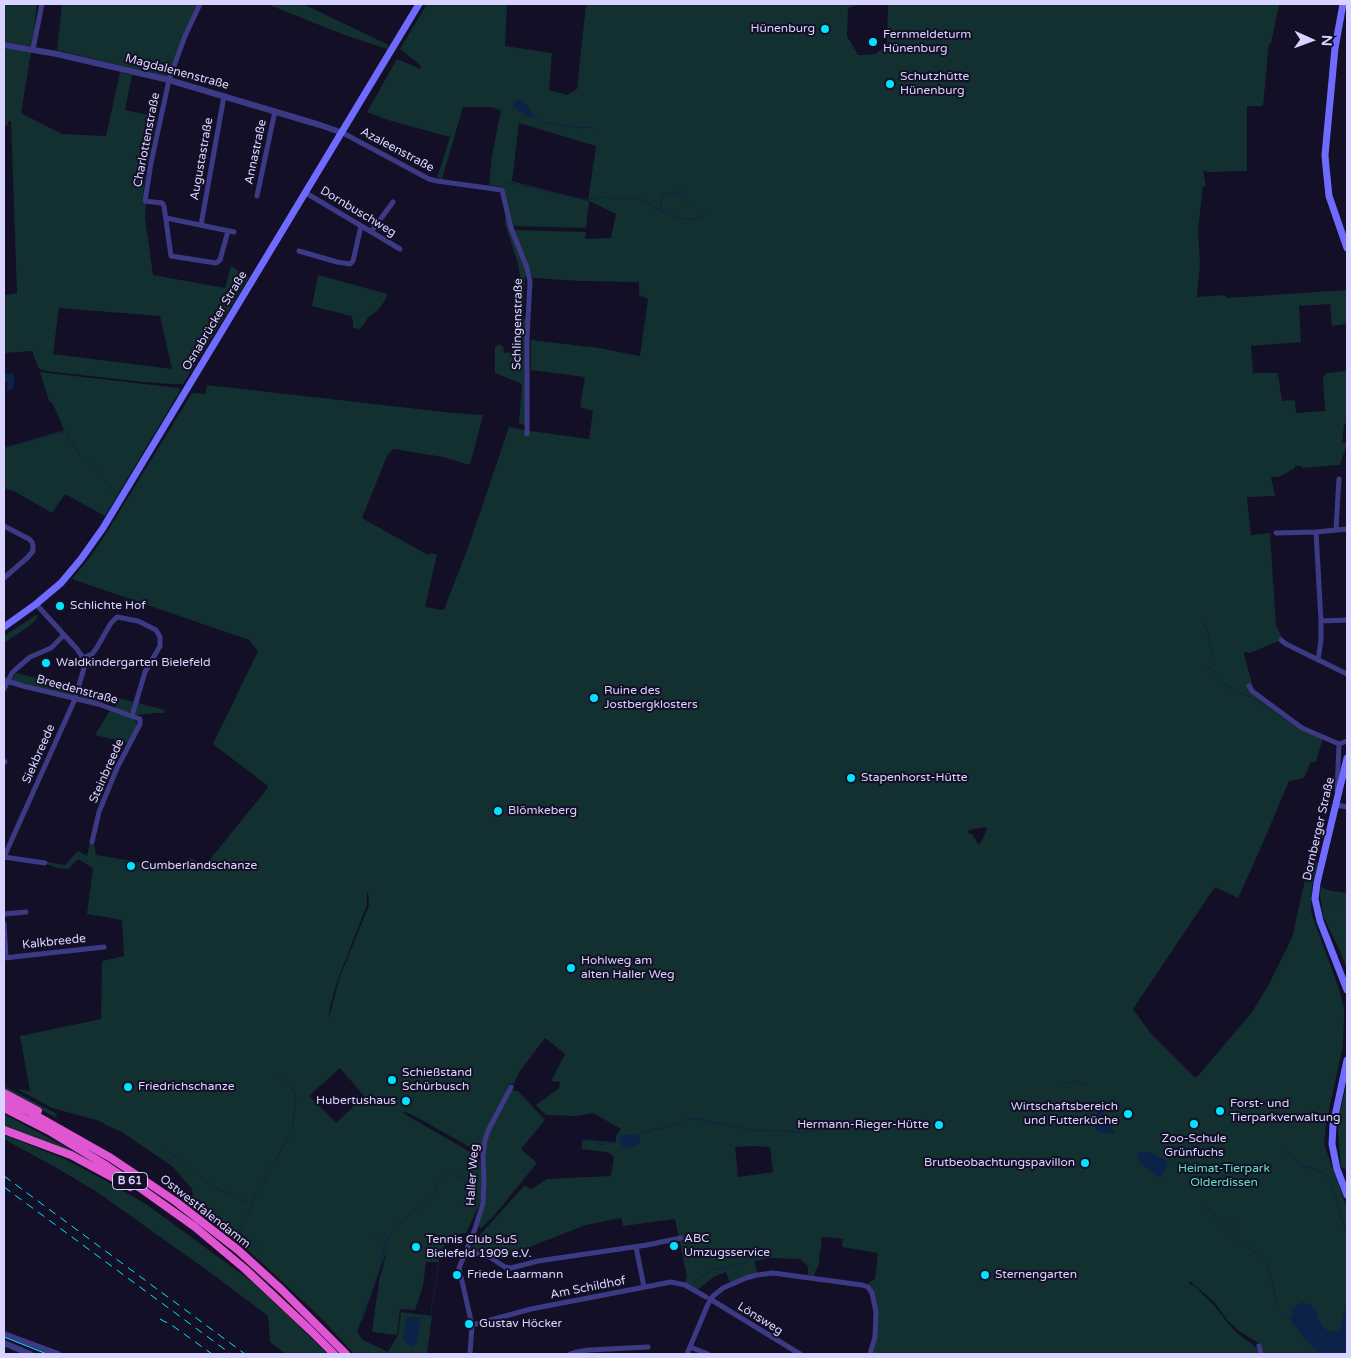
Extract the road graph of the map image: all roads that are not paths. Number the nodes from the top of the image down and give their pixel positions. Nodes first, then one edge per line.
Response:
1 (42, 4) edge
2 (200, 4) edge
3 (419, 4) edge
4 (1343, 4) edge
5 (4, 45) edge
6 (34, 49) junction
7 (169, 80) junction
8 (224, 96) junction
9 (275, 111) junction
10 (343, 133) junction
11 (502, 190) joint
12 (306, 193) junction
13 (257, 196) dead end
14 (393, 202) dead end
15 (166, 218) junction
16 (201, 225) junction
17 (361, 226) junction
18 (371, 232) junction
19 (1347, 248) edge
20 (400, 249) dead end
21 (298, 251) dead end
22 (528, 434) dead end
23 (1339, 479) dead end
24 (4, 526) edge
25 (1336, 529) junction
26 (1347, 529) edge
27 (1316, 532) junction
28 (1276, 533) dead end
29 (4, 578) edge
30 (36, 604) junction
31 (1347, 620) edge
32 (1321, 621) junction
33 (4, 627) edge
34 (64, 635) junction
35 (1281, 640) dead end
36 (83, 658) junction
37 (1318, 660) junction
38 (1347, 674) edge
39 (6, 680) edge
40 (1249, 686) dead end
41 (4, 690) edge
42 (75, 699) junction
43 (132, 716) junction
44 (1347, 741) edge
45 (1340, 744) junction
46 (1347, 758) edge
47 (1339, 794) junction
48 (1336, 805) junction
49 (1347, 807) edge
50 (92, 842) dead end
51 (4, 857) edge
52 (45, 863) dead end
53 (26, 912) dead end
54 (4, 914) edge
55 (4, 924) edge
56 (104, 947) dead end
57 (5, 957) edge
58 (1347, 990) edge
59 (1347, 1060) edge
60 (511, 1087) dead end
61 (4, 1093) edge
62 (4, 1100) edge
63 (4, 1108) edge
64 (4, 1130) edge
65 (111, 1158) junction
66 (1347, 1195) edge
67 (681, 1238) dead end
68 (636, 1246) junction
69 (465, 1253) junction
70 (245, 1269) junction
71 (644, 1287) junction
72 (708, 1298) junction
73 (472, 1325) junction
74 (4, 1334) edge
75 (4, 1343) edge
76 (1260, 1346) dead end
77 (648, 1347) dead end
78 (690, 1347) junction
79 (40, 1351) edge
80 (30, 1354) edge
81 (58, 1354) edge
82 (334, 1354) edge
83 (346, 1354) edge
84 (470, 1354) edge
85 (570, 1354) edge
86 (687, 1354) edge
87 (708, 1354) edge
88 (800, 1354) edge
89 (870, 1354) edge
90 (1261, 1354) edge

1 - 6 street
2 - 7 street, Charlottenstraße
3 - 10 main road, Osnabrücker Straße
4 - 19 main road
5 - 6 street, Magdalenenstraße
6 - 7 street, Magdalenenstraße
7 - 8 street, Magdalenenstraße
7 - 15 street, Charlottenstraße
8 - 9 street, Magdalenenstraße
8 - 16 street, Augustastraße
9 - 10 street, Magdalenenstraße
9 - 13 street, Annastraße
10 - 11 street, Azaleenstraße
10 - 12 main road, Osnabrücker Straße
11 - 22 street, Schlingenstraße
12 - 17 street, Dornbuschweg
12 - 30 main road, Osnabrücker Straße
14 - 18 street
15 - 16 street
15 - 16 street
17 - 18 street, Dornbuschweg
17 - 21 street
18 - 20 street, Dornbuschweg
23 - 25 street
24 - 29 street
25 - 26 street
25 - 27 street
27 - 28 street
27 - 32 street
30 - 33 main road, Osnabrücker Straße
30 - 34 street
31 - 32 street
32 - 37 street
34 - 36 street
34 - 39 street
35 - 37 street
36 - 42 street, Siekbreede
36 - 43 street, Breedenstraße
37 - 38 street
39 - 41 street
39 - 42 street, Breedenstraße
40 - 45 street
42 - 43 street, Breedenstraße
42 - 51 street, Siekbreede
43 - 50 street, Steinbreede
44 - 45 street
45 - 47 street
46 - 47 main road, Dornberger Straße
47 - 48 main road, Dornberger Straße
48 - 49 street
48 - 58 main road, Dornberger Straße
51 - 52 street
53 - 54 street
55 - 57 street, Kalkbreede
56 - 57 street, Kalkbreede
59 - 66 main road
60 - 69 street, Haller Weg
61 - 65 highway
62 - 65 highway, Ostwestfalendamm / B 61
63 - 70 highway, Ostwestfalendamm / B 61
64 - 70 highway, B 61
65 - 83 highway, Ostwestfalendamm / B 61
67 - 68 street
68 - 69 street
68 - 71 street
69 - 73 street, Haller Weg
70 - 82 highway, Ostwestfalendamm / B 61
71 - 72 street, Am Schildhof
71 - 73 street, Am Schildhof
72 - 78 street
72 - 88 street, Lönsweg
72 - 89 street
73 - 84 street, Haller Weg
74 - 79 street
75 - 80 street
76 - 90 street
77 - 85 street
78 - 86 street
78 - 87 street
79 - 81 street

